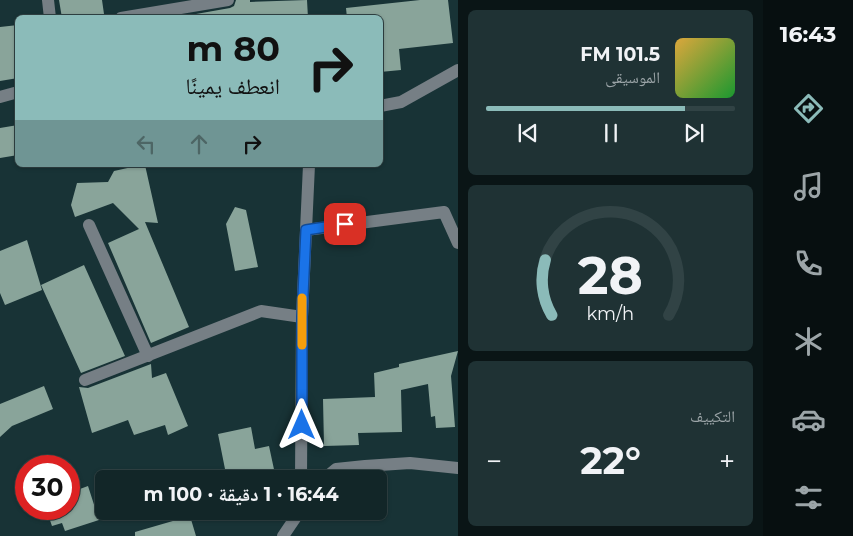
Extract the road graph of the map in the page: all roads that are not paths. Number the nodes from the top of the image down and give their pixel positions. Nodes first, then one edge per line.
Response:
1 (48, 0) edge
2 (228, 0) edge
3 (50, 15) edge
4 (139, 15) edge
5 (458, 70) edge
6 (15, 93) edge
7 (0, 97) edge
8 (383, 105) edge
9 (309, 167) edge
10 (89, 224) dead end
11 (306, 230) junction
12 (458, 243) edge
13 (302, 317) junction
14 (148, 356) junction
15 (85, 380) dead end
16 (458, 468) edge
17 (301, 470) edge
18 (335, 470) edge
19 (294, 520) edge
20 (283, 536) edge

1 - 3 street
2 - 4 street
5 - 8 street
6 - 7 street
9 - 11 street
10 - 14 street
11 - 12 street
11 - 13 street
13 - 14 street
13 - 17 street
14 - 15 street
16 - 18 street
19 - 20 street

